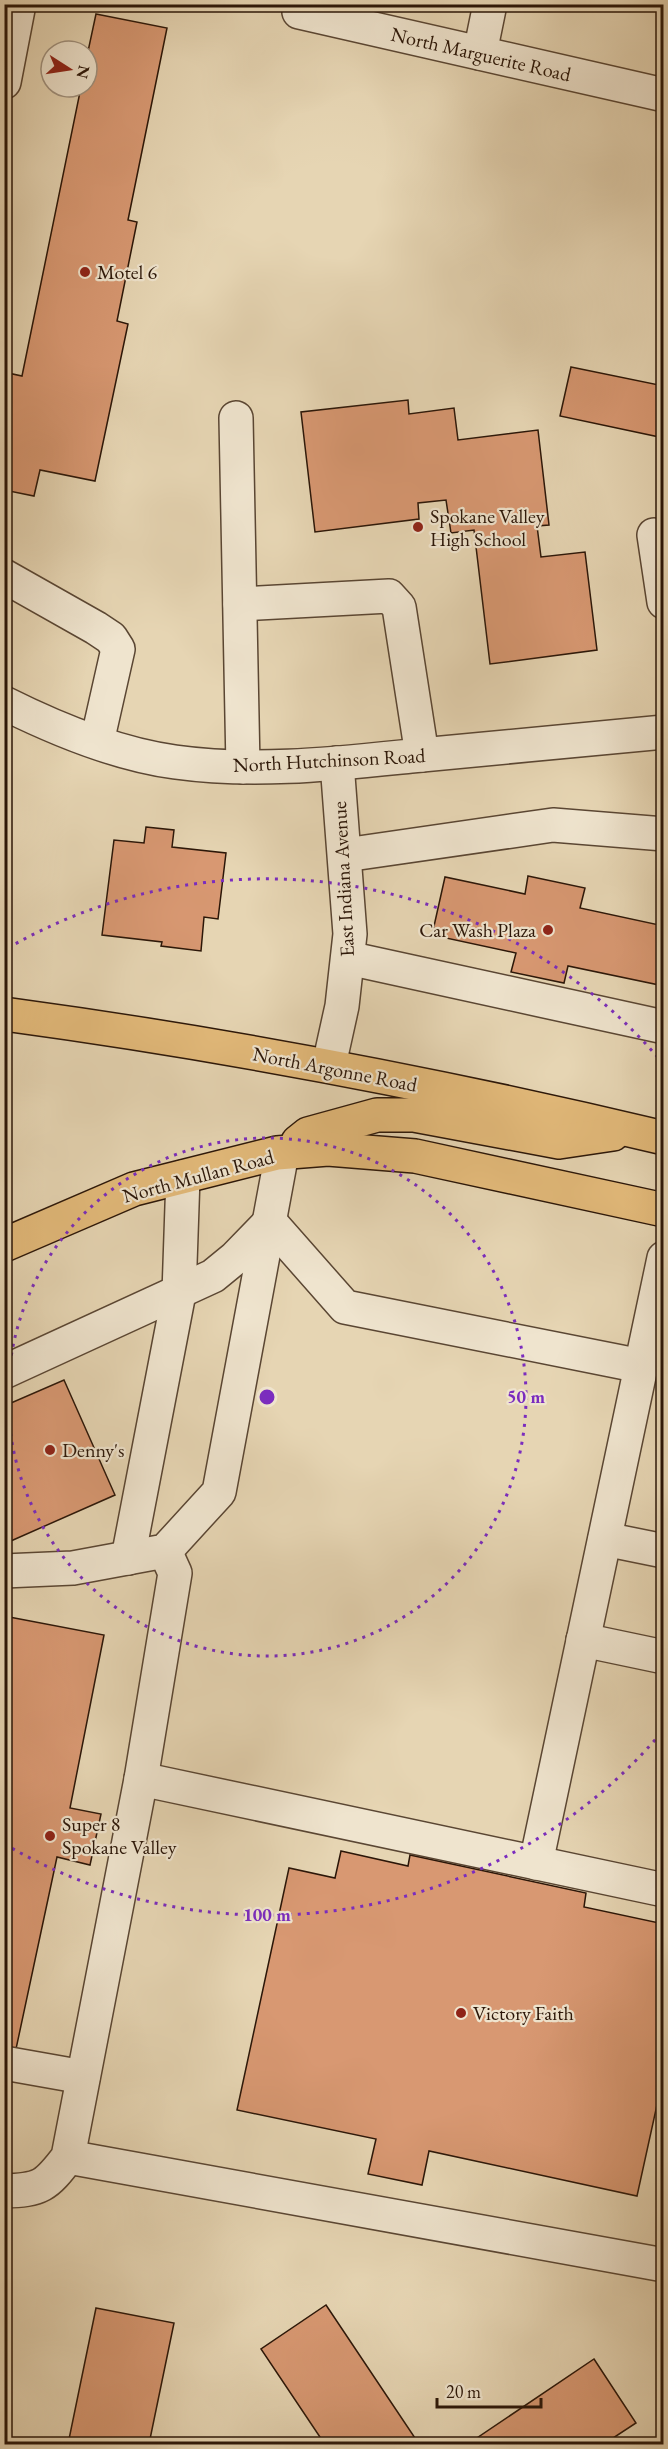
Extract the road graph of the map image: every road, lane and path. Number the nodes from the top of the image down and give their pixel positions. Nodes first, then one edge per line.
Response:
1 (19, 4) edge
2 (490, 4) edge
3 (298, 12) dead end
4 (480, 53) junction
5 (4, 82) edge
6 (663, 95) edge
7 (236, 418) dead end
8 (654, 535) dead end
9 (4, 576) edge
10 (663, 602) edge
11 (240, 604) junction
12 (4, 703) edge
13 (663, 732) edge
14 (97, 742) junction
15 (422, 755) junction
16 (337, 763) junction
17 (243, 766) junction
18 (663, 834) edge
19 (345, 855) junction
20 (348, 958) junction
21 (4, 1014) edge
22 (663, 1027) edge
23 (329, 1065) junction
24 (648, 1135) edge
25 (282, 1153) junction
26 (183, 1177) junction
27 (663, 1210) edge
28 (270, 1222) junction
29 (4, 1245) edge
30 (663, 1258) edge
31 (179, 1293) junction
32 (650, 1348) edge
33 (4, 1372) edge
34 (605, 1539) junction
35 (165, 1551) junction
36 (663, 1551) edge
37 (128, 1558) junction
38 (4, 1571) edge
39 (583, 1640) junction
40 (663, 1657) edge
41 (141, 1779) junction
42 (536, 1863) junction
43 (663, 1890) edge
44 (4, 2063) edge
45 (83, 2077) junction
46 (68, 2157) junction
47 (4, 2191) edge
48 (663, 2265) edge

1 - 5 street
2 - 4 street
3 - 4 street, North Marguerite Road
4 - 6 street, North Marguerite Road
7 - 11 street
8 - 10 street
9 - 14 street
11 - 15 street
11 - 17 street
12 - 14 street, North Hutchinson Road
13 - 15 street, North Hutchinson Road
14 - 17 street, North Hutchinson Road
15 - 16 street, North Hutchinson Road
16 - 17 street, North Hutchinson Road
16 - 19 street, East Indiana Avenue
18 - 19 street
19 - 20 street, East Indiana Avenue
20 - 22 street
20 - 23 street, East Indiana Avenue
21 - 23 main road, North Argonne Road
23 - 24 main road, North Argonne Road
24 - 25 main road
25 - 26 main road, North Mullan Road
25 - 27 main road, North Mullan Road
25 - 28 street
26 - 29 main road, North Mullan Road
26 - 31 street
28 - 31 street
28 - 32 street
28 - 35 street
30 - 32 street
31 - 33 street
31 - 37 street
32 - 34 street
34 - 36 street
34 - 39 street
35 - 37 street
35 - 41 street
37 - 38 street
39 - 40 street
39 - 42 street
41 - 42 street
41 - 45 street
42 - 43 street
44 - 45 street
45 - 46 street
46 - 47 street
46 - 48 street

